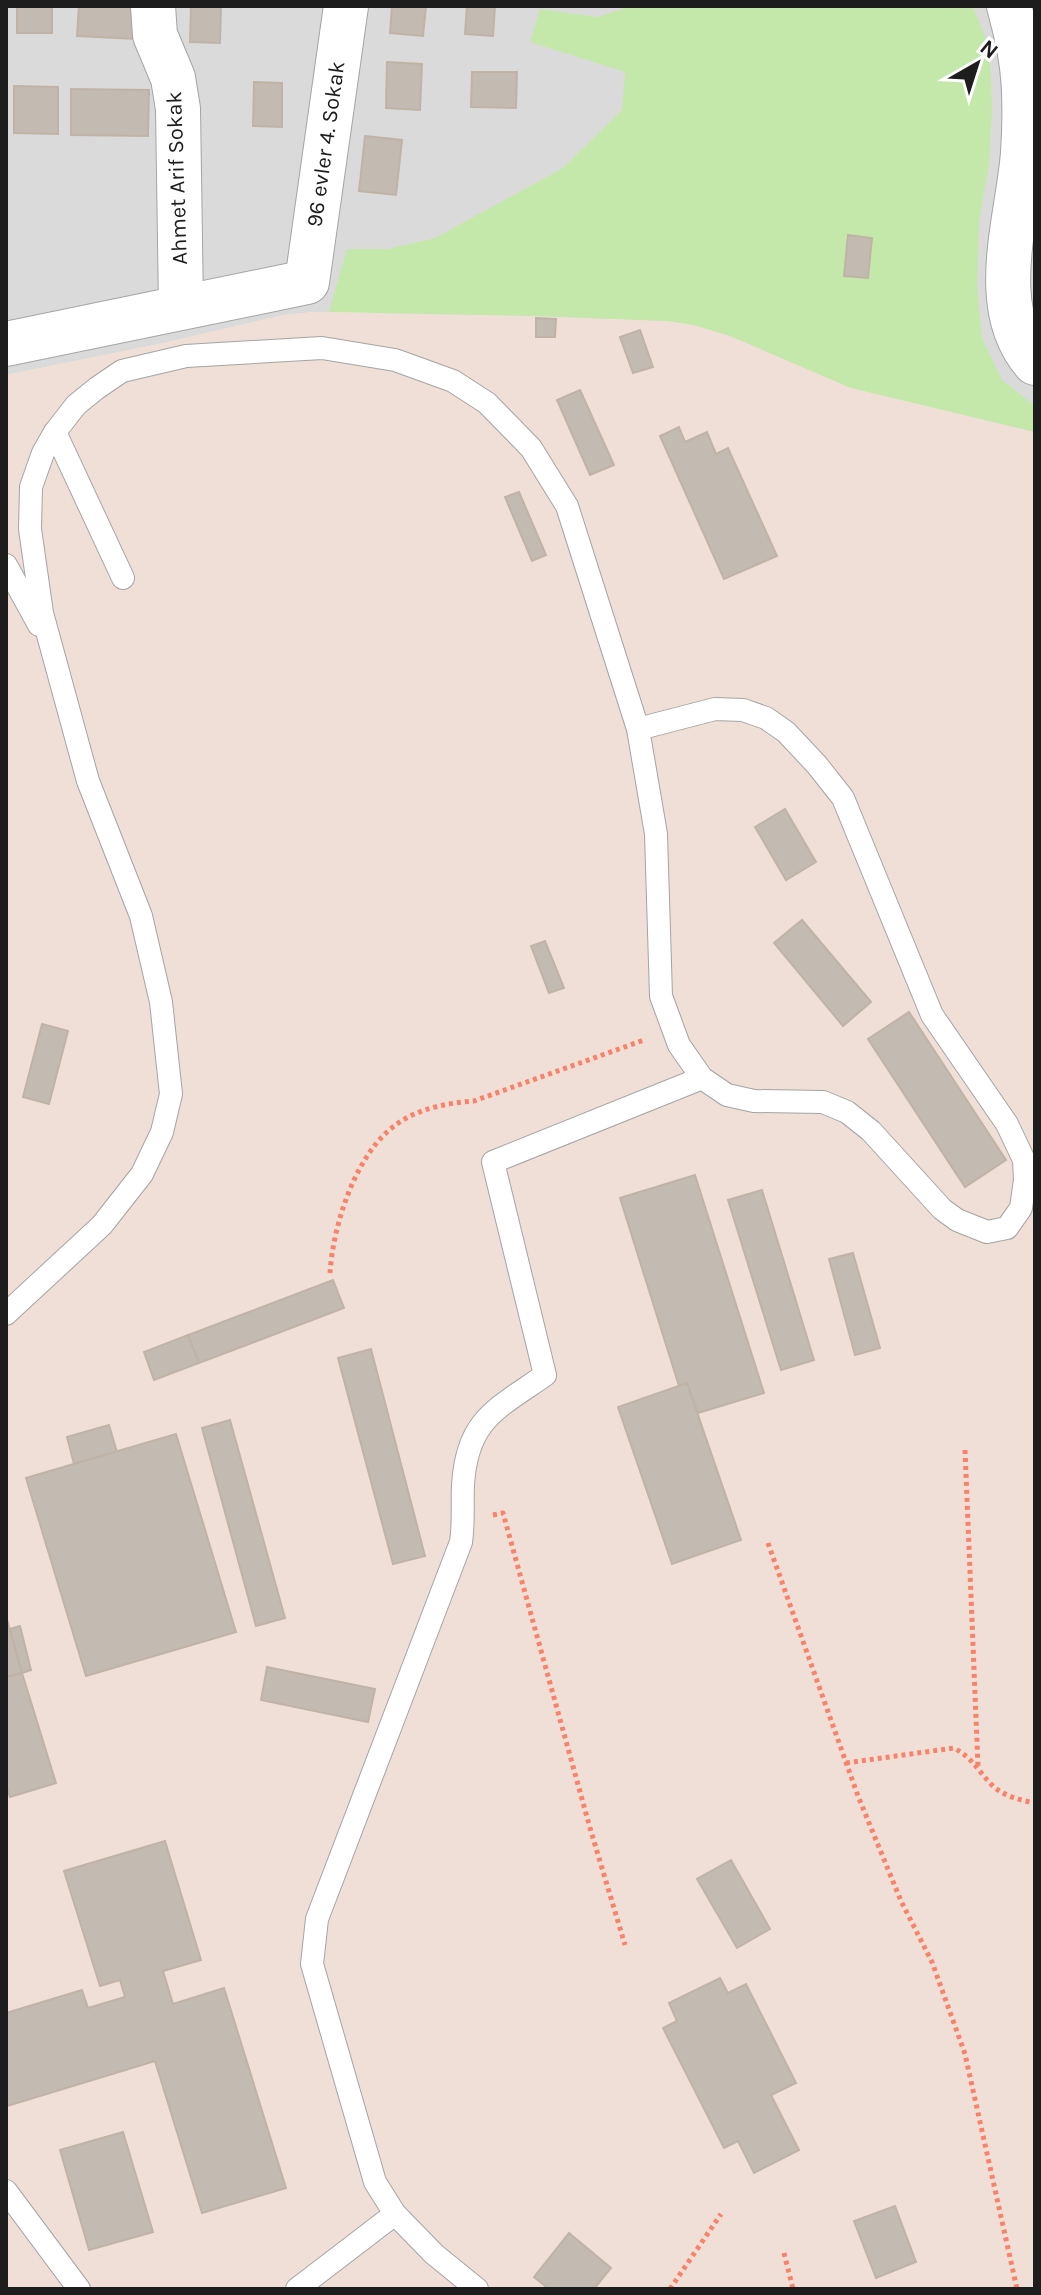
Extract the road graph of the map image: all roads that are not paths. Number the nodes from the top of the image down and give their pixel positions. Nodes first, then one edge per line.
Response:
1 (153, 6) edge
2 (346, 6) edge
3 (1009, 6) edge
4 (181, 306) junction
5 (6, 344) edge
6 (1035, 363) edge
7 (55, 432) junction
8 (6, 565) edge
9 (123, 578) dead end
10 (53, 651) junction
11 (638, 729) junction
12 (702, 1078) junction
13 (6, 1314) edge
14 (6, 2191) edge
15 (395, 2214) junction
16 (79, 2289) edge
17 (297, 2289) edge
18 (477, 2289) edge

1 - 4 street, Ahmet Arif Sokak
2 - 4 street, 96 evler 4. Sokak
3 - 6 street
4 - 5 street
7 - 9 lane
7 - 10 lane
7 - 11 lane
8 - 10 lane
10 - 13 lane
11 - 12 lane
11 - 12 lane
12 - 15 lane
14 - 16 lane
15 - 17 lane
15 - 18 lane

